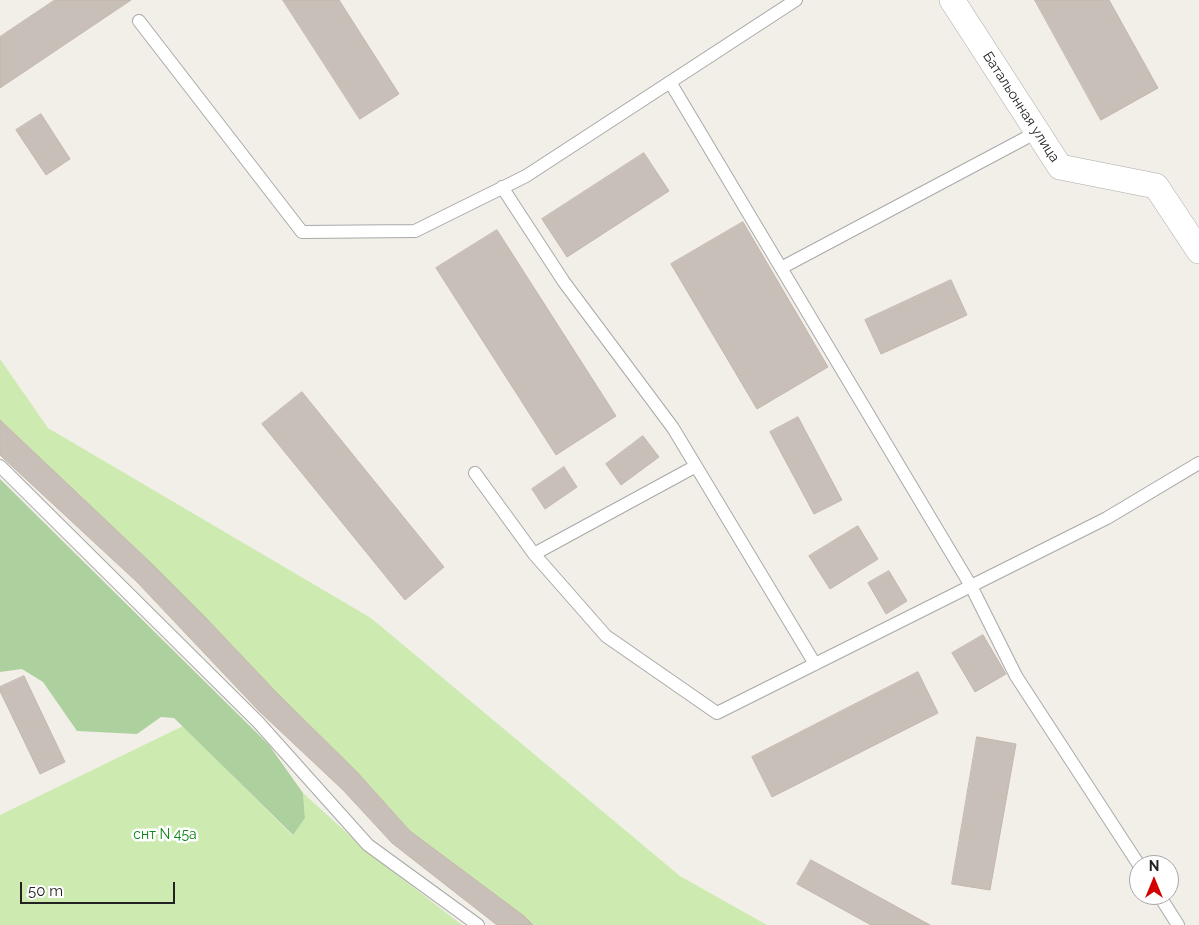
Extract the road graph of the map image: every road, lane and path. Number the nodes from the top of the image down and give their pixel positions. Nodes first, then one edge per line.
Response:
1 (796, 0) edge
2 (952, 0) edge
3 (139, 21) dead end
4 (670, 82) junction
5 (1037, 132) junction
6 (502, 187) junction
7 (1199, 251) edge
8 (781, 268) junction
9 (1199, 464) edge
10 (0, 466) edge
11 (696, 466) junction
12 (475, 473) dead end
13 (534, 554) junction
14 (971, 586) junction
15 (815, 664) junction
16 (1132, 855) edge
17 (1165, 905) edge
18 (478, 925) edge
19 (1178, 925) edge

1 - 4 lane
2 - 5 street, Батальонная улица
3 - 6 lane
4 - 6 lane
4 - 8 lane
5 - 7 street, Батальонная улица
5 - 8 lane
6 - 11 lane
8 - 14 lane
9 - 14 lane
10 - 18 lane
11 - 13 lane
11 - 15 lane
12 - 13 lane
13 - 15 lane
14 - 15 lane
14 - 16 lane
17 - 19 lane

